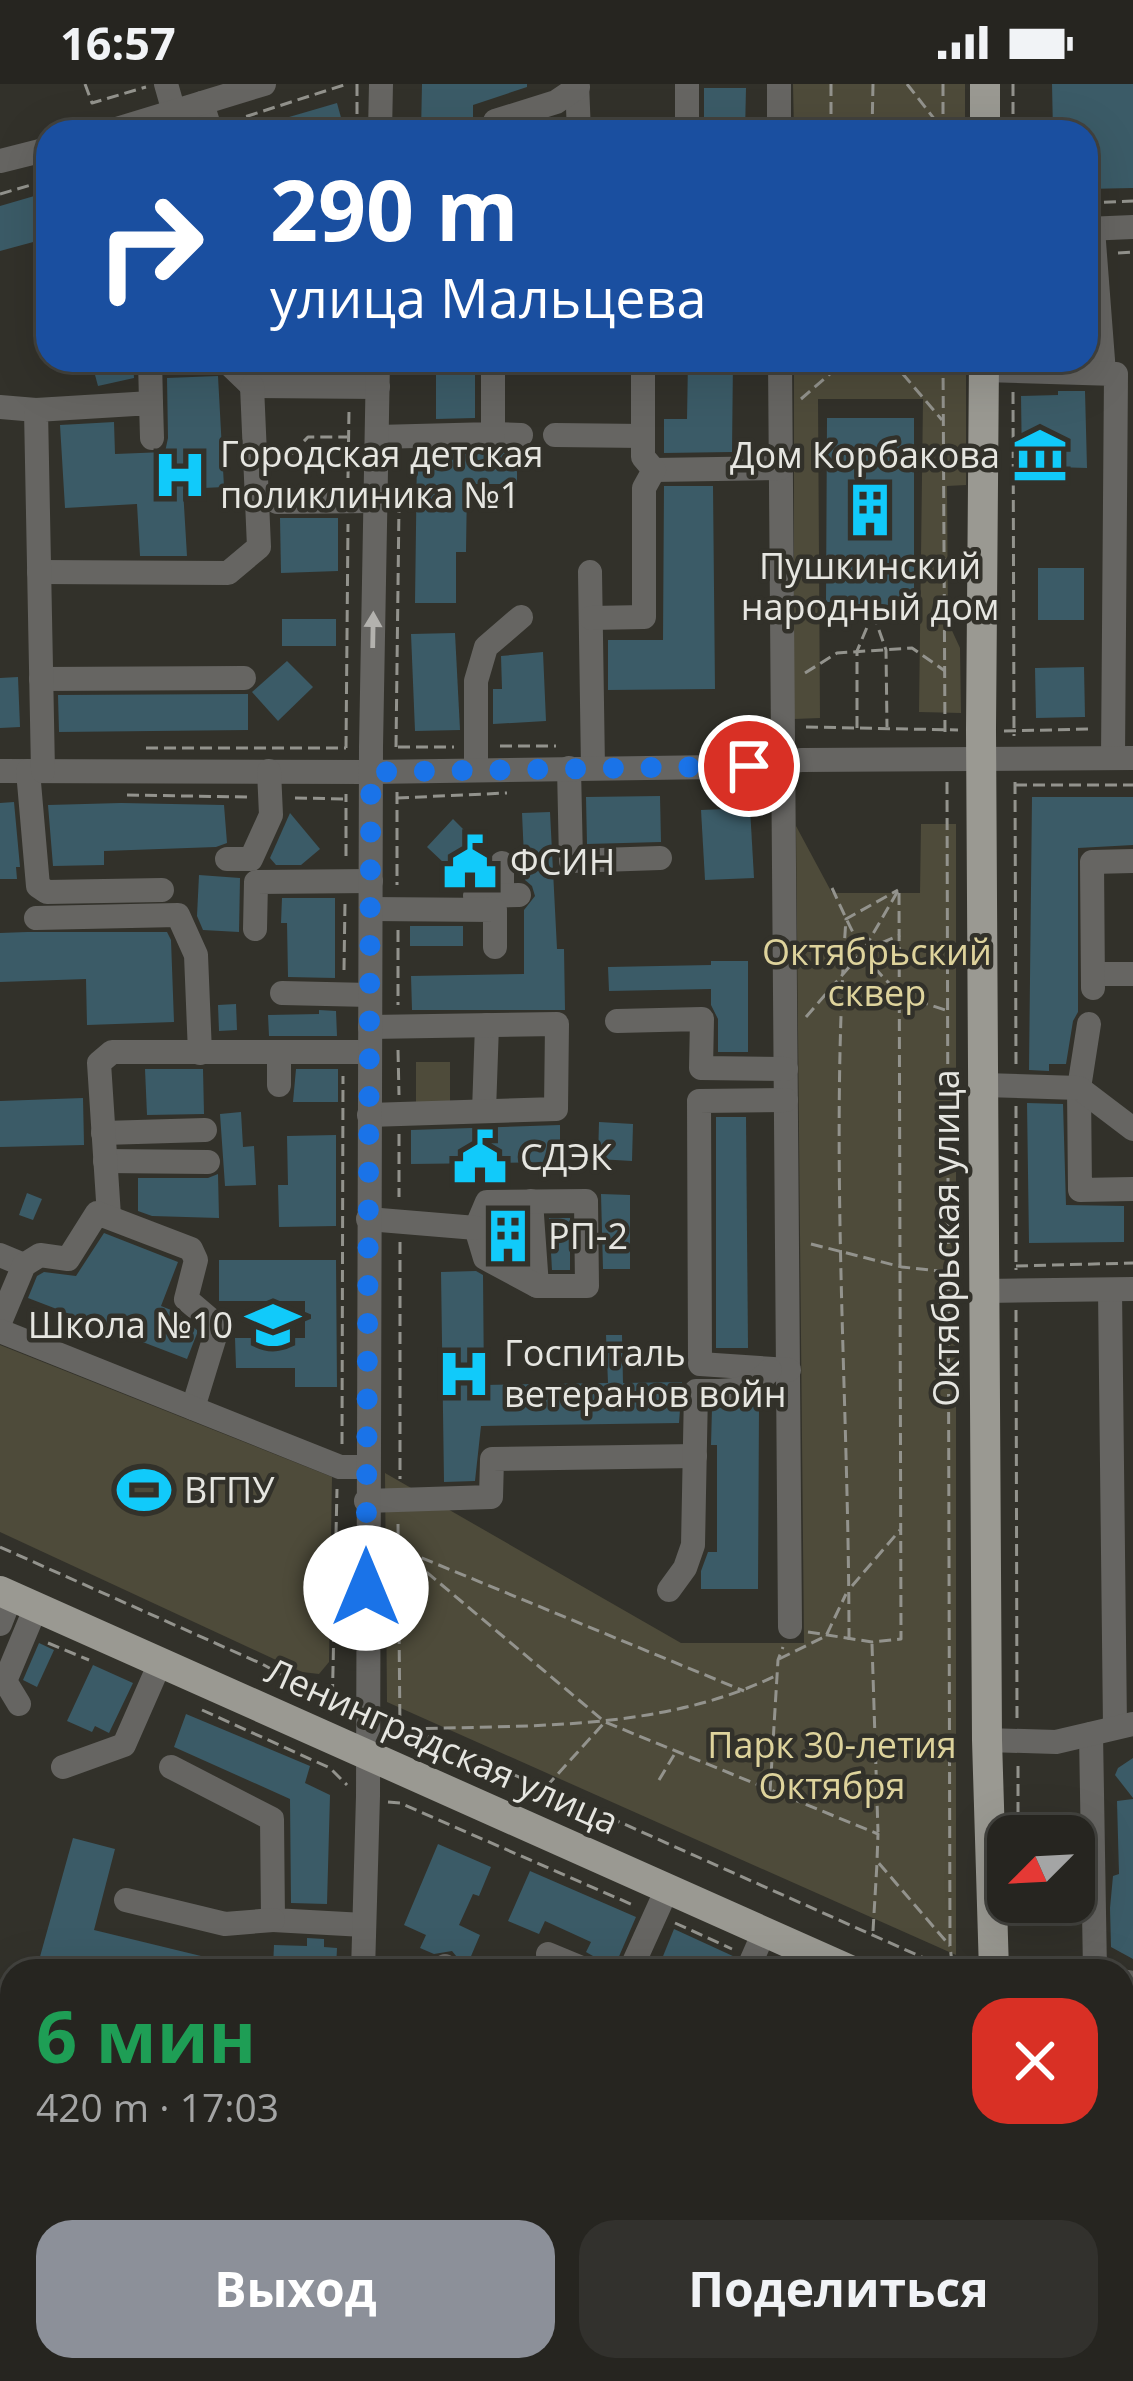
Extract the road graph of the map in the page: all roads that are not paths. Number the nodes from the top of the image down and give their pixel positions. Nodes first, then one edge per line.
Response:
1 (166, 84) edge
2 (264, 84) edge
3 (381, 84) edge
4 (687, 84) edge
5 (778, 84) edge
6 (986, 84) edge
7 (578, 86) edge
8 (174, 112) junction
9 (147, 120) edge
10 (204, 120) edge
11 (210, 120) edge
12 (380, 120) edge
13 (498, 120) edge
14 (579, 120) edge
15 (687, 120) edge
16 (779, 120) edge
17 (985, 120) edge
18 (36, 151) edge
19 (0, 161) edge
20 (1133, 227) edge
21 (1098, 229) edge
22 (1098, 315) edge
23 (150, 372) edge
24 (237, 372) edge
25 (378, 372) edge
26 (493, 372) edge
27 (643, 372) edge
28 (781, 372) edge
29 (994, 372) edge
30 (1086, 372) edge
31 (1104, 373) junction
32 (252, 386) junction
33 (378, 387) junction
34 (151, 403) junction
35 (0, 407) edge
36 (36, 410) junction
37 (493, 434) junction
38 (521, 435) dead end
39 (555, 435) dead end
40 (376, 436) junction
41 (643, 436) junction
42 (152, 438) dead end
43 (781, 468) junction
44 (654, 470) junction
45 (277, 502) dead end
46 (387, 504) junction
47 (39, 572) junction
48 (590, 572) dead end
49 (521, 617) dead end
50 (591, 618) junction
51 (244, 678) dead end
52 (41, 679) junction
53 (981, 744) junction
54 (1123, 758) edge
55 (782, 761) junction
56 (371, 765) junction
57 (581, 768) junction
58 (476, 769) junction
59 (36, 771) junction
60 (0, 772) edge
61 (270, 784) junction
62 (660, 858) dead end
63 (1133, 861) edge
64 (502, 863) dead end
65 (244, 867) junction
66 (162, 890) dead end
67 (364, 892) junction
68 (36, 918) dead end
69 (255, 929) dead end
70 (495, 947) dead end
71 (1133, 974) edge
72 (282, 993) dead end
73 (357, 995) junction
74 (617, 1021) dead end
75 (1089, 1024) dead end
76 (487, 1025) junction
77 (361, 1044) junction
78 (200, 1053) junction
79 (279, 1053) junction
80 (786, 1070) junction
81 (280, 1084) dead end
82 (984, 1085) junction
83 (1079, 1088) junction
84 (786, 1100) junction
85 (484, 1111) junction
86 (369, 1115) junction
87 (1133, 1129) edge
88 (205, 1130) dead end
89 (104, 1133) junction
90 (105, 1161) junction
91 (208, 1162) dead end
92 (1133, 1189) edge
93 (531, 1201) junction
94 (109, 1216) junction
95 (368, 1219) junction
96 (476, 1228) junction
97 (12, 1260) edge
98 (537, 1286) junction
99 (1122, 1289) edge
100 (986, 1291) junction
101 (0, 1327) edge
102 (779, 1370) junction
103 (193, 1408) junction
104 (695, 1456) junction
105 (367, 1467) junction
106 (366, 1501) junction
107 (669, 1590) dead end
108 (14, 1610) edge
109 (790, 1628) road end
110 (160, 1663) junction
111 (19, 1704) dead end
112 (1113, 1728) edge
113 (987, 1740) junction
114 (366, 1754) junction
115 (63, 1766) dead end
116 (171, 1767) dead end
117 (126, 1900) dead end
118 (661, 1902) junction
119 (273, 1920) junction
120 (364, 1925) junction
121 (548, 1954) dead end
122 (754, 1954) edge
123 (364, 1959) edge
124 (560, 1959) edge
125 (635, 1959) edge
126 (994, 1959) edge
127 (1096, 1959) edge

1 - 8 street
2 - 11 street
3 - 12 street
4 - 15 street
5 - 16 street
6 - 17 main road
7 - 13 street
7 - 14 street
8 - 9 street
8 - 10 street
18 - 19 street
20 - 21 street
22 - 31 street
23 - 34 street
24 - 32 street
25 - 33 street
26 - 37 street
27 - 41 street
28 - 43 street
29 - 53 main road, Октябрьская улица
30 - 31 street
31 - 54 street
32 - 33 street
32 - 47 street
33 - 40 street
34 - 36 street
34 - 42 street
35 - 36 street
36 - 47 street
37 - 38 street
37 - 40 street
39 - 41 street
40 - 46 street
41 - 44 street
43 - 44 street
43 - 55 street
44 - 50 street
45 - 46 street
56 -> 46 street
47 - 52 street
48 - 50 street
49 - 58 street
50 - 57 street
51 - 52 street
52 - 59 street
53 - 54 street
53 - 55 street
53 - 82 main road, Октябрьская улица
55 - 57 street
55 - 80 street
56 - 58 street
56 - 61 street
56 - 67 street
57 - 58 street
57 - 62 street
59 - 60 street
59 - 61 street
59 - 66 street
61 - 65 street
63 - 71 street
64 - 67 street
65 - 67 street
65 - 69 street
67 - 70 street
67 - 73 street
68 - 78 street
72 - 73 street
73 - 77 street
74 - 80 street
75 - 83 street
76 - 77 street
76 - 85 street
76 - 85 street
77 - 79 street
77 - 86 street
78 - 79 street
78 - 89 street
79 - 81 street
80 - 84 street
82 - 83 street
82 - 100 main road, Октябрьская улица
83 - 87 street
83 - 92 street
84 - 102 street
84 - 102 street
85 - 86 street
86 - 95 street
88 - 89 street
89 - 90 street
90 - 91 street
90 - 94 street
93 - 96 street
93 - 98 street
93 - 98 street
94 - 97 street
94 - 103 street
95 - 96 street
95 - 105 street
96 - 98 street
97 - 101 street
99 - 100 street
99 - 112 street
100 - 113 main road, Октябрьская улица
101 - 103 street
102 - 104 street
102 - 109 street
103 - 105 street
104 - 106 street
104 - 107 street
105 - 106 street
106 - 114 street
108 - 110 main road, Ленинградская улица
108 - 111 street
110 - 114 main road, Ленинградская улица
110 - 115 street
112 - 113 street
112 - 127 street
113 - 126 main road, Октябрьская улица
114 - 118 main road, Ленинградская улица
114 - 120 street
116 - 119 street
117 - 119 street
118 - 122 main road, Ленинградская улица
118 - 125 street
119 - 120 street
120 - 123 street
121 - 124 street

